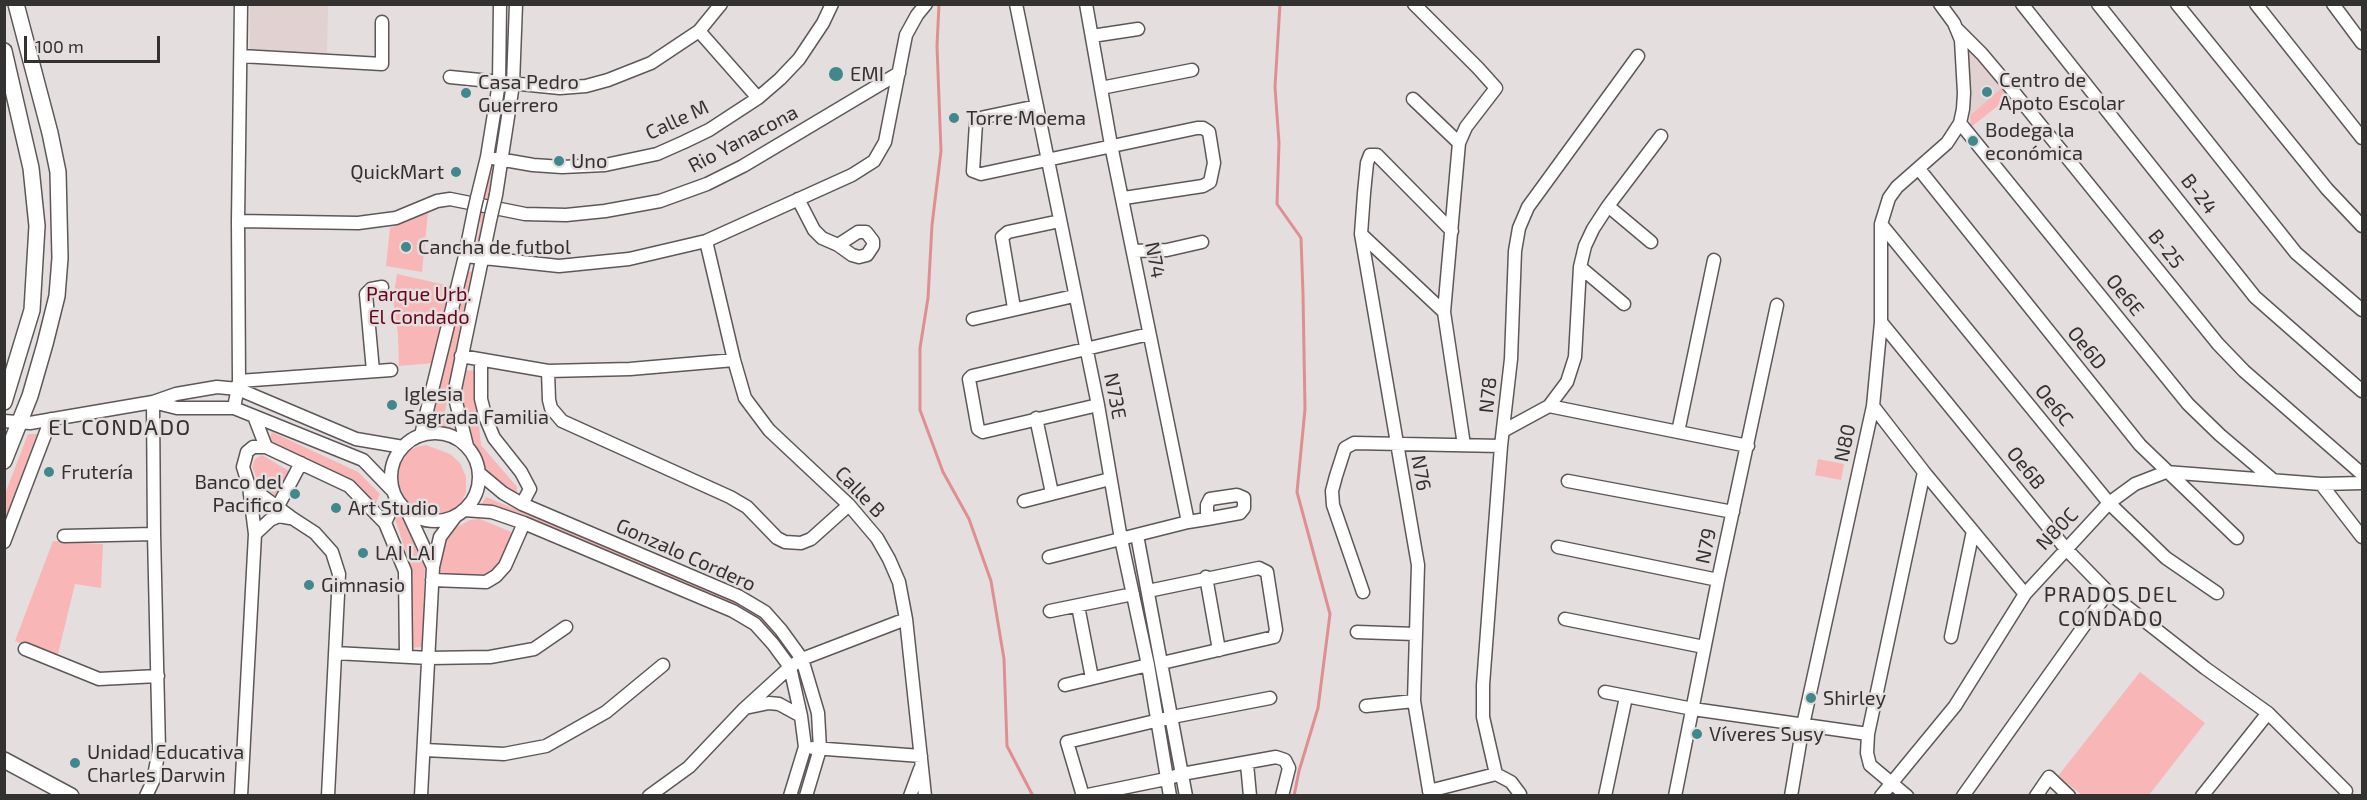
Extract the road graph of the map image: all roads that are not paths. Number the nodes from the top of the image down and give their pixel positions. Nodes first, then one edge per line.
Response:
1 (16, 4) edge
2 (241, 4) edge
3 (500, 4) edge
4 (516, 4) edge
5 (721, 4) edge
6 (832, 4) edge
7 (926, 4) edge
8 (1016, 4) edge
9 (1086, 4) edge
10 (1414, 4) edge
11 (1940, 4) edge
12 (2022, 4) edge
13 (2098, 4) edge
14 (2177, 4) edge
15 (2256, 4) edge
16 (2332, 4) edge
17 (382, 22) dead end
18 (1138, 29) dead end
19 (1958, 30) junction
20 (699, 32) junction
21 (1092, 36) junction
22 (2362, 42) edge
23 (4, 51) edge
24 (241, 56) junction
25 (1638, 56) dead end
26 (1192, 70) dead end
27 (899, 73) junction
28 (450, 77) dead end
29 (499, 83) junction
30 (513, 84) junction
31 (1101, 88) junction
32 (758, 98) junction
33 (1413, 99) dead end
34 (1037, 106) junction
35 (1960, 123) junction
36 (1661, 136) dead end
37 (2362, 138) edge
38 (1459, 143) junction
39 (1111, 145) junction
40 (487, 157) junction
41 (1048, 159) junction
42 (502, 160) junction
43 (1919, 169) junction
44 (1124, 198) junction
45 (798, 199) junction
46 (1608, 206) junction
47 (238, 221) junction
48 (1059, 221) junction
49 (1881, 224) junction
50 (2362, 225) edge
51 (1452, 231) junction
52 (1361, 234) junction
53 (706, 241) junction
54 (1202, 242) dead end
55 (1651, 242) dead end
56 (838, 244) dead end
57 (1133, 251) junction
58 (465, 256) junction
59 (481, 259) junction
60 (1714, 260) dead end
61 (1580, 267) junction
62 (382, 287) dead end
63 (1074, 296) junction
64 (1624, 304) dead end
65 (1777, 305) dead end
66 (1014, 308) junction
67 (2362, 310) edge
68 (1444, 312) junction
69 (973, 319) dead end
70 (1881, 322) junction
71 (1149, 334) junction
72 (1086, 348) junction
73 (460, 356) junction
74 (481, 360) junction
75 (734, 360) junction
76 (373, 370) junction
77 (391, 370) dead end
78 (548, 371) junction
79 (238, 385) junction
80 (2362, 391) edge
81 (4, 402) edge
82 (153, 402) junction
83 (1098, 405) junction
84 (1549, 406) junction
85 (1873, 406) junction
86 (234, 408) junction
87 (254, 416) junction
88 (300, 417) junction
89 (1036, 418) junction
90 (51, 419) junction
91 (12, 422) edge
92 (294, 432) junction
93 (1503, 432) junction
94 (1678, 432) junction
95 (344, 434) junction
96 (422, 435) junction
97 (1396, 444) junction
98 (1464, 445) junction
99 (467, 446) junction
100 (1501, 446) junction
101 (1748, 446) junction
102 (266, 447) junction
103 (403, 447) junction
104 (338, 450) junction
105 (4, 461) edge
106 (301, 463) junction
107 (1924, 472) junction
108 (2166, 472) junction
109 (478, 473) junction
110 (2362, 474) edge
111 (1110, 479) junction
112 (2272, 479) junction
113 (1568, 481) dead end
114 (2362, 483) edge
115 (2321, 484) junction
116 (249, 486) junction
117 (1052, 493) junction
118 (394, 494) junction
119 (1024, 501) dead end
120 (2109, 503) junction
121 (522, 504) junction
122 (849, 505) junction
123 (277, 508) junction
124 (1733, 512) junction
125 (408, 513) junction
126 (459, 513) junction
127 (291, 518) junction
128 (1207, 519) dead end
129 (1188, 522) junction
130 (385, 523) junction
131 (524, 523) junction
132 (1973, 531) junction
133 (154, 534) junction
134 (255, 534) junction
135 (1137, 535) junction
136 (64, 536) dead end
137 (2362, 537) edge
138 (2237, 538) dead end
139 (1121, 539) junction
140 (4, 542) edge
141 (1558, 547) dead end
142 (2066, 549) junction
143 (1049, 557) dead end
144 (433, 567) junction
145 (1206, 578) junction
146 (432, 580) junction
147 (1718, 580) junction
148 (1148, 591) junction
149 (1363, 592) dead end
150 (2108, 592) junction
151 (2217, 593) dead end
152 (1132, 594) junction
153 (2025, 594) junction
154 (1078, 606) junction
155 (1050, 611) dead end
156 (906, 619) junction
157 (1565, 619) dead end
158 (566, 627) dead end
159 (1357, 632) dead end
160 (1415, 634) junction
161 (1951, 637) dead end
162 (1704, 647) junction
163 (25, 649) dead end
164 (1219, 650) junction
165 (335, 652) junction
166 (406, 656) junction
167 (429, 658) junction
168 (802, 659) junction
169 (1162, 663) junction
170 (663, 665) dead end
171 (1148, 665) junction
172 (790, 667) junction
173 (158, 676) junction
174 (1092, 678) junction
175 (1065, 685) dead end
176 (1605, 692) dead end
177 (1626, 697) junction
178 (1270, 698) dead end
179 (1414, 701) junction
180 (1366, 706) dead end
181 (744, 709) junction
182 (1693, 709) junction
183 (2268, 714) junction
184 (801, 716) junction
185 (1172, 717) junction
186 (1158, 721) junction
187 (1803, 725) junction
188 (1868, 734) junction
189 (805, 747) junction
190 (820, 749) junction
191 (425, 750) junction
192 (4, 760) edge
193 (921, 760) junction
194 (1247, 764) junction
195 (1182, 774) junction
196 (1496, 774) junction
197 (1166, 779) junction
198 (1892, 783) junction
199 (2346, 791) dead end
200 (1111, 793) edge
201 (1429, 793) edge
202 (1520, 794) dead end
203 (71, 795) edge
204 (146, 795) edge
205 (241, 795) edge
206 (328, 795) edge
207 (421, 795) edge
208 (649, 795) edge
209 (790, 795) edge
210 (806, 795) edge
211 (910, 795) edge
212 (925, 795) edge
213 (1083, 795) edge
214 (1170, 795) edge
215 (1186, 795) edge
216 (1250, 795) edge
217 (1282, 795) edge
218 (1605, 795) edge
219 (1675, 795) edge
220 (1791, 795) edge
221 (1881, 795) edge
222 (1907, 795) edge
223 (1963, 795) edge
224 (2036, 795) edge
225 (2069, 795) edge
226 (2202, 795) edge

1 - 91 main road
2 - 24 street
3 - 29 street
4 - 30 street
5 - 20 street
6 - 32 street, Calle M
7 - 27 street
8 - 34 street, N73E
9 - 21 street, N74
10 - 38 street
11 - 19 street, B-25
12 - 80 street, B-24
13 - 67 street
14 - 50 street
15 - 37 street
16 - 22 street
17 - 24 street
18 - 21 street
19 - 35 street
19 - 110 street, B-25
20 - 30 street
20 - 32 street
21 - 31 street, N74
23 - 81 main road
24 - 47 street
25 - 93 street, N78
26 - 31 street
27 - 45 street
27 - 47 street, Rio Yanacona
28 - 29 street
29 - 30 street
29 - 40 street
30 - 42 street
31 - 39 street, N74
32 - 42 street, Calle M
33 - 38 street
34 - 41 street, N73E
34 - 41 street
35 - 43 street, N80
35 - 112 street, Oe6E
36 - 46 street
38 - 51 street
39 - 41 street
39 - 44 street, N74
39 - 44 street
40 - 42 street, Calle M
40 - 58 street, bridge
41 - 48 street, N73E
42 - 59 street, bridge
43 - 49 street, N80
43 - 108 street, Oe6D
44 - 57 street, N74
45 - 53 street
45 - 56 street
46 - 55 street
46 - 61 street
47 - 79 street
48 - 63 street, N73E
48 - 66 street
49 - 70 street, N80
49 - 120 street, Oe6C
51 - 52 street, N76
51 - 68 street
52 - 68 street
52 - 97 street, N76
53 - 59 street
53 - 75 street, Calle B
54 - 57 street
57 - 71 street, N74
58 - 59 street
58 - 96 street
59 - 73 street
60 - 94 street
61 - 64 street
61 - 84 street
62 - 76 street
63 - 66 street
63 - 72 street, N73E
65 - 101 street, N79
66 - 69 street
68 - 98 street
70 - 85 street, N80
70 - 142 street, Oe6B
71 - 72 street
71 - 129 street, N74
72 - 83 street, N73E
72 - 89 street
73 - 74 street
73 - 99 street
74 - 78 street
74 - 121 street
75 - 78 street
75 - 122 street, Calle B
76 - 77 street
76 - 79 street
78 - 122 street
79 - 82 street
79 - 86 street
79 - 88 street
82 - 86 street
82 - 90 street
82 - 133 street
83 - 89 street
83 - 111 street, N73E
84 - 93 street
84 - 94 street
85 - 107 street
85 - 187 street, N80
86 - 87 street
87 - 92 street
87 - 102 street
88 - 92 street
88 - 95 street
89 - 117 street
90 - 91 street
90 - 140 street
91 - 105 main road
92 - 104 street
93 - 100 street, N78
94 - 101 street
95 - 103 street
95 - 104 street
96 - 99 street
96 - 103 street
97 - 98 street
97 - 149 street
97 - 160 street, N76
98 - 100 street
99 - 109 street
100 - 196 street, N78
101 - 124 street, N79
102 - 106 street
102 - 116 street
103 - 118 street
104 - 118 street
106 - 123 street
106 - 130 street
107 - 132 street
107 - 188 street
108 - 112 street, N80C
108 - 120 street, N80C
108 - 138 street, Oe6D
109 - 121 street, Gonzalo Cordero
109 - 126 street
111 - 117 street
111 - 139 street, N73E
112 - 115 street, N80C
113 - 124 street
114 - 115 street, N80C
115 - 137 street
116 - 123 street
116 - 134 street
117 - 119 street
118 - 125 street
118 - 130 street
120 - 142 street, N80C
120 - 151 street, Oe6C
121 - 168 street, Gonzalo Cordero
122 - 156 street, Calle B
123 - 127 street
124 - 147 street, N79
125 - 126 street
125 - 144 street
126 - 131 street, Gonzalo Cordero
126 - 144 street
127 - 134 street
127 - 165 street
128 - 129 street
129 - 135 street
130 - 166 street
131 - 146 street
131 - 172 street, Gonzalo Cordero
132 - 153 street
132 - 161 street
133 - 136 street
133 - 173 street
134 - 205 street
135 - 139 street
135 - 148 street
139 - 143 street
139 - 152 street, N73E
141 - 147 street
142 - 150 street, Oe6B
142 - 153 street, N80C
144 - 146 street
145 - 148 street
145 - 164 street
145 - 164 street
146 - 167 street
147 - 162 street, N79
148 - 169 street
150 - 183 street, Oe6B
150 - 223 street
152 - 154 street
152 - 171 street, N73E
153 - 198 street, N80C
154 - 155 street
154 - 174 street
156 - 168 street
156 - 193 street, Calle B
157 - 162 street
158 - 167 street
159 - 160 street
160 - 179 street, N76
162 - 182 street, N79
163 - 173 street
164 - 169 street
165 - 166 street
165 - 206 street
166 - 167 street
167 - 191 street
168 - 172 street
168 - 190 street, Gonzalo Cordero
169 - 185 street
170 - 191 street
171 - 174 street
171 - 186 street, N73E
172 - 181 street
172 - 184 street, Gonzalo Cordero
173 - 204 street
174 - 175 street
176 - 177 street
177 - 182 street
177 - 218 street
178 - 185 street
179 - 180 street
179 - 201 street, N76
181 - 184 street
181 - 208 street
182 - 187 street
182 - 219 street, N79
183 - 199 street, Oe6B
183 - 226 street
184 - 189 street, Gonzalo Cordero
185 - 186 street
185 - 195 street
186 - 197 street, N73E
186 - 213 street
187 - 188 street
187 - 220 street, N80
188 - 198 street
189 - 190 street
189 - 209 street, Gonzalo Cordero
190 - 193 street
190 - 210 street, Gonzalo Cordero
191 - 207 street
192 - 203 main road
193 - 211 street
193 - 212 street, Calle B
194 - 195 street
194 - 216 street
194 - 217 street
195 - 197 street
195 - 215 street
196 - 201 street
196 - 202 street
197 - 200 street
197 - 214 street, N73E
198 - 221 street, N80C
198 - 222 street
200 - 213 street
224 - 225 street

